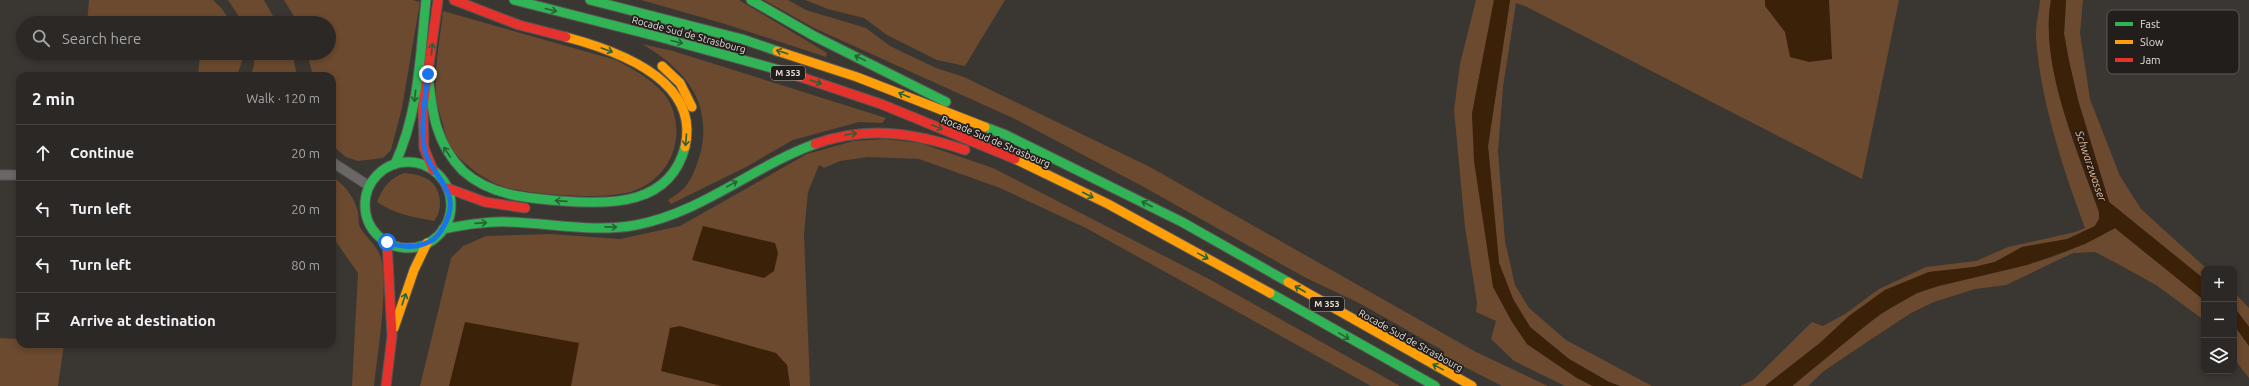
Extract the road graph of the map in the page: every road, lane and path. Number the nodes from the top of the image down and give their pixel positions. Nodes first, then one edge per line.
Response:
1 (426, 0) edge
2 (438, 0) edge
3 (454, 0) edge
4 (514, 0) edge
5 (590, 0) edge
6 (750, 0) edge
7 (620, 44) dead end
8 (655, 61) dead end
9 (428, 74) junction
10 (695, 114) dead end
11 (1006, 135) junction
12 (395, 164) junction
13 (336, 165) edge
14 (433, 170) junction
15 (0, 175) edge
16 (16, 175) edge
17 (1053, 177) junction
18 (369, 186) junction
19 (447, 188) junction
20 (589, 212) dead end
21 (443, 229) junction
22 (387, 242) junction
23 (427, 243) junction
24 (392, 336) junction
25 (386, 386) edge
26 (1435, 386) edge
27 (1472, 386) edge

1 -> 12 main road
9 -> 2 main road
3 - 7 main road
3 -> 9 main road
4 -> 17 main road, Rocade Sud de Strasbourg / M 353
11 -> 5 main road, Rocade Sud de Strasbourg / M 353
11 -> 6 main road
8 - 10 main road
9 - 14 main road
27 -> 11 main road, Rocade Sud de Strasbourg / M 353
12 - 14 main road
12 - 18 main road
13 - 18 street
14 - 19 main road
15 - 16 street
21 -> 17 main road
17 -> 26 main road, Rocade Sud de Strasbourg / M 353
18 - 22 main road
19 - 20 main road
19 - 21 main road
21 - 23 main road
22 - 23 main road
22 - 24 main road
24 -> 23 main road
24 - 25 main road

